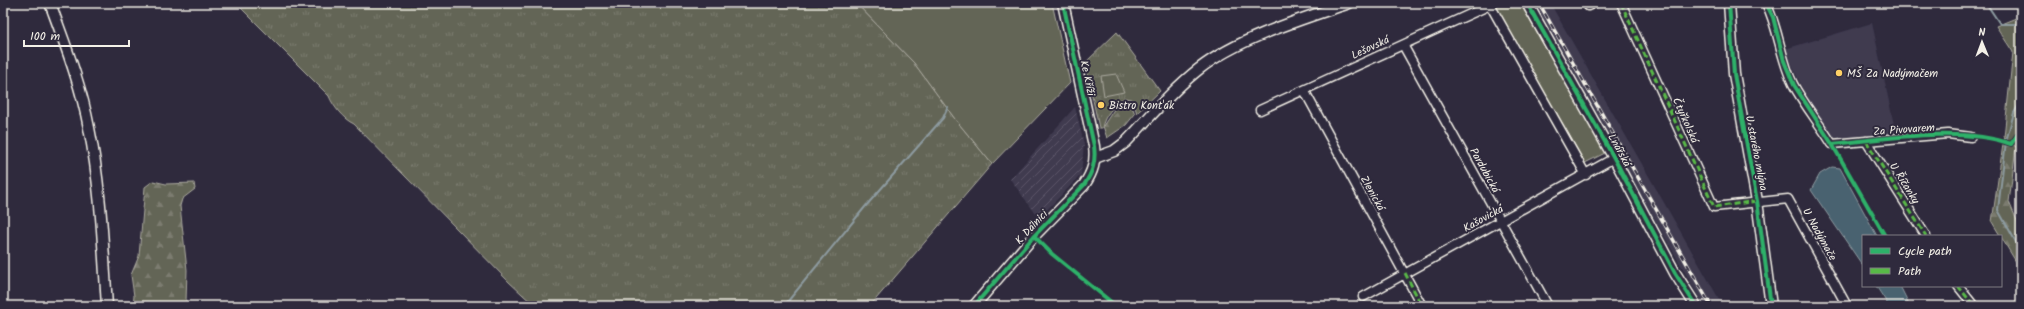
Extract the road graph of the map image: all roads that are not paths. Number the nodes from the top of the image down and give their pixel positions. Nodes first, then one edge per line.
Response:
1 (50, 3) edge
2 (1063, 3) edge
3 (1349, 3) edge
4 (1526, 3) edge
5 (1587, 3) edge
6 (1595, 3) edge
7 (1621, 3) edge
8 (1729, 3) edge
9 (1766, 3) edge
10 (1490, 4) edge
11 (1403, 45) junction
12 (1304, 90) junction
13 (1260, 110) dead end
14 (1971, 136) dead end
15 (1866, 141) junction
16 (1095, 158) junction
17 (1614, 158) junction
18 (1586, 175) junction
19 (1757, 201) junction
20 (1501, 221) junction
21 (1925, 235) edge
22 (1405, 273) junction
23 (1959, 287) edge
24 (1363, 296) dead end
25 (107, 306) edge
26 (974, 306) edge
27 (1422, 306) edge
28 (1548, 306) edge
29 (1696, 306) edge
30 (1771, 306) edge
31 (1847, 306) edge
32 (1974, 306) edge

1 - 25 street
2 - 16 street, Ke Kříži
3 - 16 street
4 - 17 street, Lnářská
5 - 6 street
7 - 19 street, Čtyřkolská
8 - 19 street, U starého mlýna
9 - 15 street, Za Pivovarem
10 - 11 street, Lešovská
10 - 18 street
11 - 12 street, Lešovská
11 - 20 street, Pardubická
12 - 13 street, Lešovská
12 - 22 street, Zlenická
14 - 15 street, Za Pivovarem
15 - 21 street, U Říčanky
16 - 26 street, K Dálnici
17 - 18 street, Kašovická
17 - 29 street, Lnářská
18 - 20 street, Kašovická
19 - 30 street, U starého mlýna
19 - 31 street, U Nadýmače
20 - 22 street, Kašovická
20 - 28 street, Pardubická
22 - 24 street, Kašovická
22 - 27 street, Zlenická
23 - 32 street

